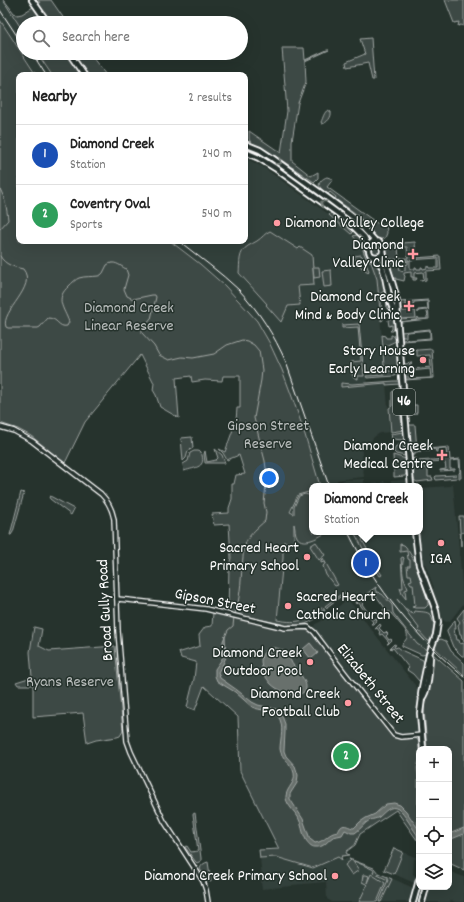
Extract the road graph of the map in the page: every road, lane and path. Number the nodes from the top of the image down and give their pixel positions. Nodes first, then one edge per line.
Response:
1 (32, 0) edge
2 (43, 16) edge
3 (74, 60) edge
4 (82, 72) edge
5 (248, 146) edge
6 (248, 153) edge
7 (376, 242) junction
8 (368, 249) junction
9 (383, 251) junction
10 (372, 256) junction
11 (397, 317) junction
12 (0, 427) edge
13 (411, 483) edge
14 (415, 535) edge
15 (117, 599) junction
16 (308, 627) joint
17 (422, 735) junction
18 (423, 746) edge
19 (417, 890) edge
20 (425, 890) edge
21 (208, 902) edge
22 (413, 902) edge
23 (422, 902) edge

1 - 2 main road
3 - 4 main road
5 -> 7 main road, 46
8 -> 6 main road, 46
7 - 8 main road
7 - 9 main road, 46
8 - 10 main road, 46
9 - 10 main road
9 - 11 main road, 46
10 - 11 main road, 46
11 - 13 main road, 46
12 - 15 street, Broad Gully Road
14 - 17 main road
15 - 16 street, Gipson Street
15 - 21 street, Broad Gully Road
16 - 17 street, Elizabeth Street
17 - 18 main road
19 - 22 main road
20 - 23 main road

